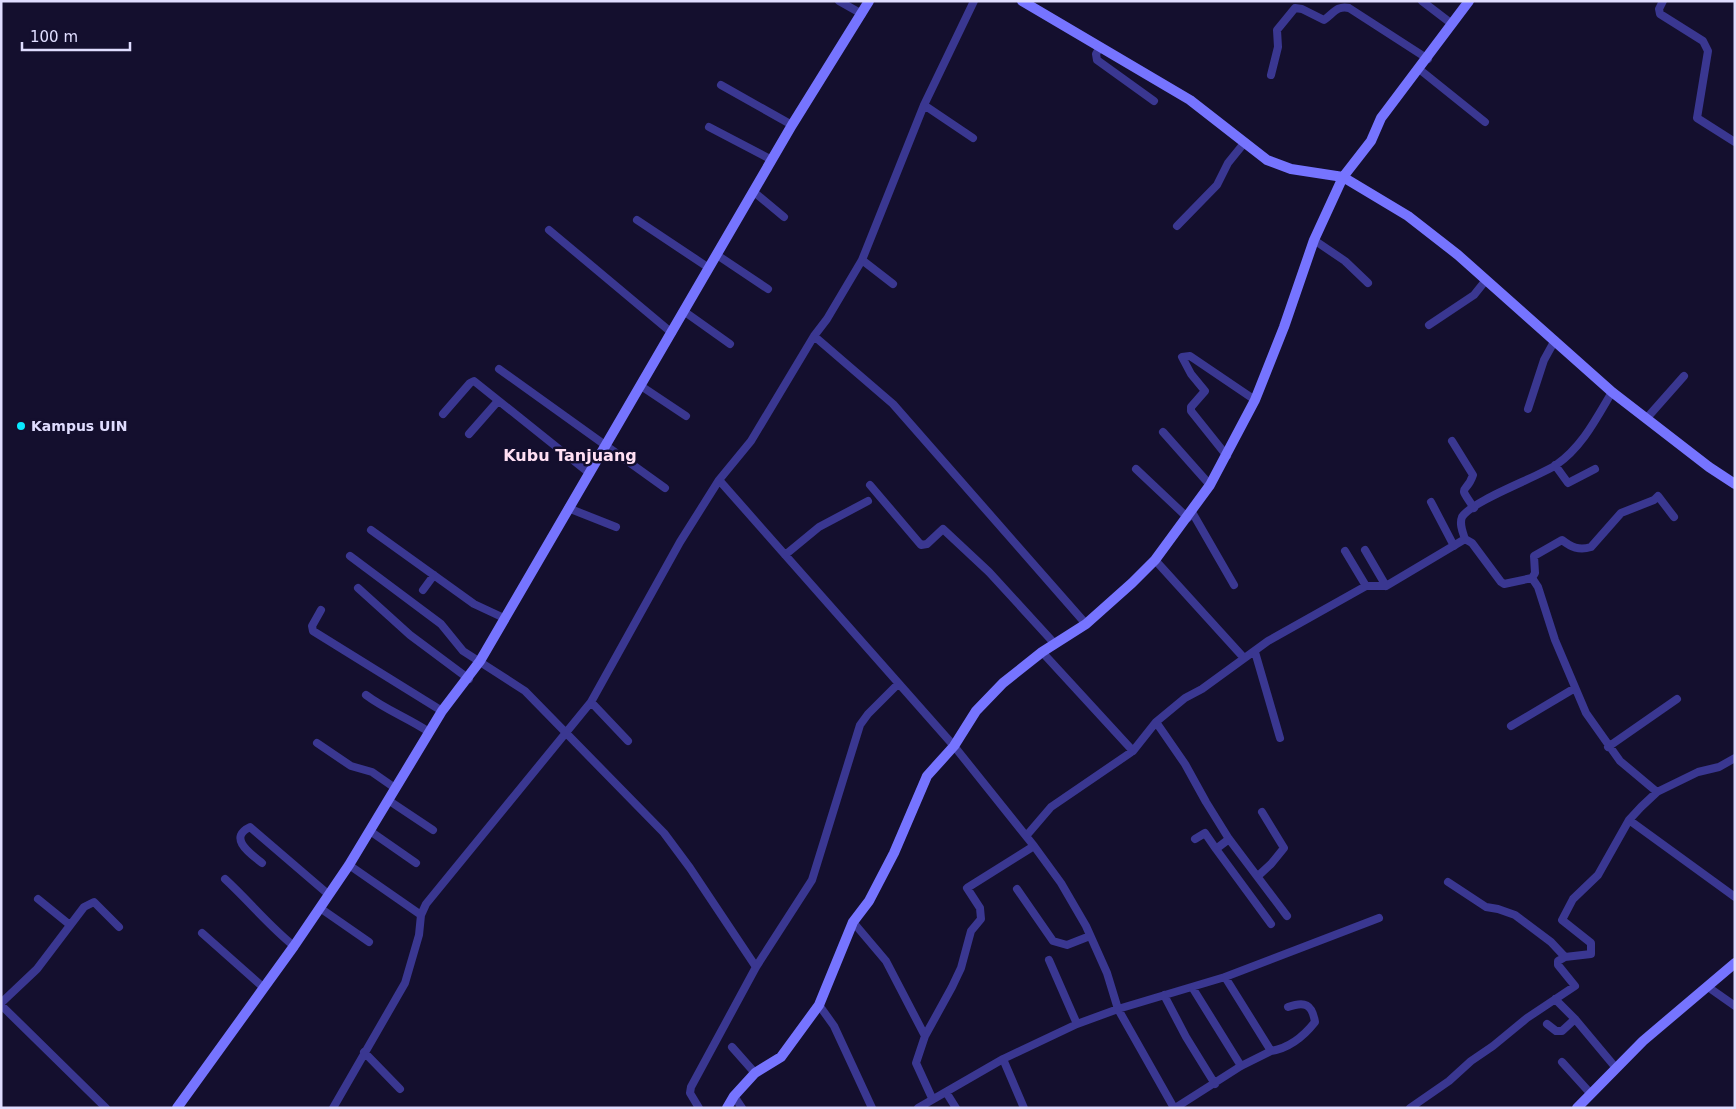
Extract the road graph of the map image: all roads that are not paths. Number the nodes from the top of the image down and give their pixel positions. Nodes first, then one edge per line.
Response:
1 (839, 1) edge
2 (869, 1) edge
3 (974, 1) edge
4 (1022, 1) edge
5 (1422, 1) edge
6 (1469, 1) edge
7 (1663, 1) edge
8 (1344, 4) edge
9 (862, 14) junction
10 (1452, 24) junction
11 (1100, 47) junction
12 (1428, 58) junction
13 (1419, 69) junction
14 (1271, 75) dead end
15 (721, 86) dead end
16 (1154, 101) dead end
17 (924, 105) junction
18 (1485, 122) dead end
19 (792, 125) junction
20 (709, 126) dead end
21 (973, 138) dead end
22 (1244, 142) junction
23 (1735, 142) edge
24 (772, 160) junction
25 (1343, 177) junction
26 (754, 192) junction
27 (784, 217) dead end
28 (637, 220) dead end
29 (1177, 226) dead end
30 (549, 230) dead end
31 (1314, 240) junction
32 (717, 255) junction
33 (862, 260) junction
34 (709, 268) junction
35 (1486, 280) junction
36 (1368, 283) dead end
37 (893, 284) dead end
38 (768, 289) dead end
39 (685, 312) junction
40 (1429, 325) dead end
41 (672, 333) junction
42 (814, 336) junction
43 (1555, 340) junction
44 (730, 344) dead end
45 (499, 369) dead end
46 (1684, 376) dead end
47 (640, 386) junction
48 (1612, 392) junction
49 (1255, 400) junction
50 (498, 401) junction
51 (1528, 409) dead end
52 (443, 414) dead end
53 (686, 416) dead end
54 (1646, 419) junction
55 (1163, 432) dead end
56 (469, 434) dead end
57 (1452, 441) dead end
58 (605, 445) junction
59 (1227, 456) junction
60 (1555, 465) junction
61 (1136, 469) dead end
62 (1595, 469) dead end
63 (589, 473) junction
64 (719, 480) junction
65 (1735, 484) edge
66 (870, 485) dead end
67 (1210, 485) junction
68 (665, 488) dead end
69 (868, 501) dead end
70 (1431, 502) dead end
71 (568, 508) junction
72 (1474, 508) junction
73 (1190, 514) junction
74 (1674, 517) dead end
75 (616, 527) dead end
76 (371, 530) dead end
77 (1465, 540) junction
78 (1454, 546) junction
79 (1365, 550) dead end
80 (1345, 551) dead end
81 (785, 554) junction
82 (350, 556) dead end
83 (1155, 560) junction
84 (434, 575) junction
85 (1532, 578) junction
86 (1234, 585) dead end
87 (1366, 586) junction
88 (1386, 586) junction
89 (358, 588) dead end
90 (423, 590) dead end
91 (321, 610) dead end
92 (504, 618) junction
93 (1086, 624) junction
94 (1054, 643) junction
95 (1042, 652) junction
96 (1255, 652) junction
97 (1244, 658) junction
98 (480, 662) junction
99 (469, 679) junction
100 (898, 684) junction
101 (1575, 688) junction
102 (366, 695) dead end
103 (1677, 699) dead end
104 (591, 702) junction
105 (442, 711) junction
106 (1156, 722) junction
107 (1511, 726) dead end
108 (429, 732) junction
109 (566, 734) junction
110 (1280, 738) dead end
111 (628, 741) dead end
112 (317, 743) dead end
113 (954, 746) junction
114 (1608, 747) junction
115 (1133, 751) junction
116 (1735, 758) edge
117 (396, 788) junction
118 (1657, 792) junction
119 (388, 800) junction
120 (1262, 812) dead end
121 (1629, 820) junction
122 (433, 830) dead end
123 (370, 831) junction
124 (1027, 835) junction
125 (1195, 839) dead end
126 (1229, 839) junction
127 (1034, 846) junction
128 (1216, 849) junction
129 (262, 863) dead end
130 (416, 863) dead end
131 (349, 865) junction
132 (1258, 876) junction
133 (225, 879) dead end
134 (1448, 882) dead end
135 (1017, 889) dead end
136 (328, 894) junction
137 (1735, 898) edge
138 (38, 899) dead end
139 (320, 908) junction
140 (421, 915) junction
141 (1288, 916) dead end
142 (1379, 918) dead end
143 (853, 922) junction
144 (1271, 924) dead end
145 (70, 925) junction
146 (119, 927) dead end
147 (202, 933) dead end
148 (1090, 936) junction
149 (369, 942) dead end
150 (294, 946) junction
151 (1565, 957) junction
152 (1049, 960) dead end
153 (1735, 964) edge
154 (756, 967) junction
155 (1225, 977) junction
156 (1192, 987) junction
157 (1708, 987) junction
158 (264, 988) junction
159 (1164, 995) junction
160 (1555, 999) junction
161 (1, 1004) edge
162 (819, 1005) junction
163 (1735, 1006) edge
164 (1288, 1007) dead end
165 (1118, 1009) junction
166 (1575, 1019) junction
167 (1078, 1024) junction
168 (1547, 1024) dead end
169 (925, 1036) junction
170 (732, 1047) dead end
171 (1271, 1051) junction
172 (364, 1052) junction
173 (1003, 1059) junction
174 (1562, 1062) dead end
175 (1241, 1066) junction
176 (1616, 1068) junction
177 (755, 1073) junction
178 (1215, 1084) junction
179 (400, 1089) dead end
180 (946, 1092) junction
181 (1591, 1094) junction
182 (734, 1096) junction
183 (932, 1098) junction
184 (106, 1108) edge
185 (177, 1108) edge
186 (333, 1108) edge
187 (699, 1108) edge
188 (727, 1108) edge
189 (742, 1108) edge
190 (872, 1108) edge
191 (918, 1108) edge
192 (956, 1108) edge
193 (1024, 1108) edge
194 (1175, 1108) edge
195 (1410, 1108) edge
196 (1577, 1108) edge

1 - 9 street
2 - 9 street
3 - 17 street
4 - 11 street
5 - 10 street
6 - 10 street
7 - 23 street
8 - 12 street
8 - 14 street
9 - 19 street
10 - 12 street
11 - 16 street
11 - 22 street
12 - 13 street
13 - 18 street
13 - 25 street
15 - 19 street
17 - 21 street
17 - 33 street
19 - 24 street
20 - 24 street
22 - 25 street
22 - 29 street
24 - 26 street
25 - 31 street
25 - 35 street
26 - 27 street
26 - 32 street
28 - 34 street
30 - 41 street
31 - 36 street
31 - 49 street
32 - 34 street
32 - 38 street
33 - 37 street
33 - 42 street
34 - 39 street
35 - 40 street
35 - 43 street
39 - 41 street
39 - 44 street
41 - 47 street
42 - 64 street
42 - 93 street
43 - 48 street
43 - 51 street
45 - 58 street
46 - 54 street
47 - 53 street
47 - 58 street
48 - 54 street
48 - 60 street
49 - 59 street
49 - 59 street
50 - 52 street
50 - 56 street
50 - 63 street
54 - 65 street
55 - 67 street
57 - 72 street
58 - 63 street
58 - 68 street
59 - 67 street
60 - 62 street
60 - 72 street
61 - 73 street
63 - 71 street
64 - 81 street
64 - 104 street
66 - 94 street
67 - 73 street
69 - 81 street
70 - 78 street
71 - 75 street
71 - 92 street
72 - 77 street
73 - 83 street
73 - 86 street
74 - 85 street
76 - 84 street
77 - 78 street
77 - 85 street
78 - 88 street
79 - 88 street
80 - 87 street
81 - 100 street
82 - 98 street
83 - 93 street
83 - 97 street
84 - 90 street
84 - 92 street
85 - 101 street
87 - 88 street
87 - 96 street
89 - 99 street
91 - 105 street
92 - 98 street
93 - 94 street
94 - 95 street
95 - 113 street
95 - 115 street
96 - 97 street
96 - 110 street
97 - 106 street
98 - 99 street
98 - 109 street
99 - 105 street
100 - 113 street
100 - 154 street
101 - 107 street
101 - 114 street
102 - 108 street
103 - 114 street
104 - 109 street
104 - 111 street
105 - 108 street
106 - 115 street
106 - 126 street
108 - 117 street
109 - 140 street
109 - 154 street
112 - 117 street
113 - 124 street
113 - 143 street
114 - 118 street
115 - 124 street
116 - 118 street
117 - 119 street
118 - 121 street
119 - 122 street
119 - 123 street
120 - 132 street
121 - 137 street
121 - 151 street
123 - 130 street
123 - 131 street
124 - 127 street
125 - 128 street
126 - 128 street
126 - 132 street
127 - 148 street
127 - 169 street
128 - 144 street
129 - 136 street
131 - 136 street
131 - 140 street
132 - 141 street
133 - 150 street
134 - 151 street
135 - 148 street
136 - 139 street
138 - 145 street
139 - 149 street
139 - 150 street
140 - 172 street
142 - 155 street
143 - 162 street
143 - 169 street
145 - 146 street
145 - 161 street
147 - 158 street
148 - 165 street
150 - 158 street
151 - 160 street
152 - 167 street
153 - 157 street
154 - 187 street
155 - 156 street
155 - 171 street
156 - 159 street
156 - 175 street
157 - 163 street
157 - 176 street
158 - 185 street
159 - 165 street
159 - 178 street
160 - 166 street
160 - 195 street
161 - 184 street
162 - 177 street
162 - 190 street
164 - 171 street
165 - 167 street
165 - 194 street
166 - 168 street
166 - 176 street
167 - 173 street
169 - 183 street
170 - 177 street
171 - 175 street
172 - 179 street
172 - 186 street
173 - 180 street
173 - 193 street
174 - 181 street
175 - 178 street
176 - 181 street
177 - 182 street
178 - 194 street
180 - 183 street
180 - 192 street
181 - 196 street
182 - 188 street
182 - 189 street
183 - 191 street

